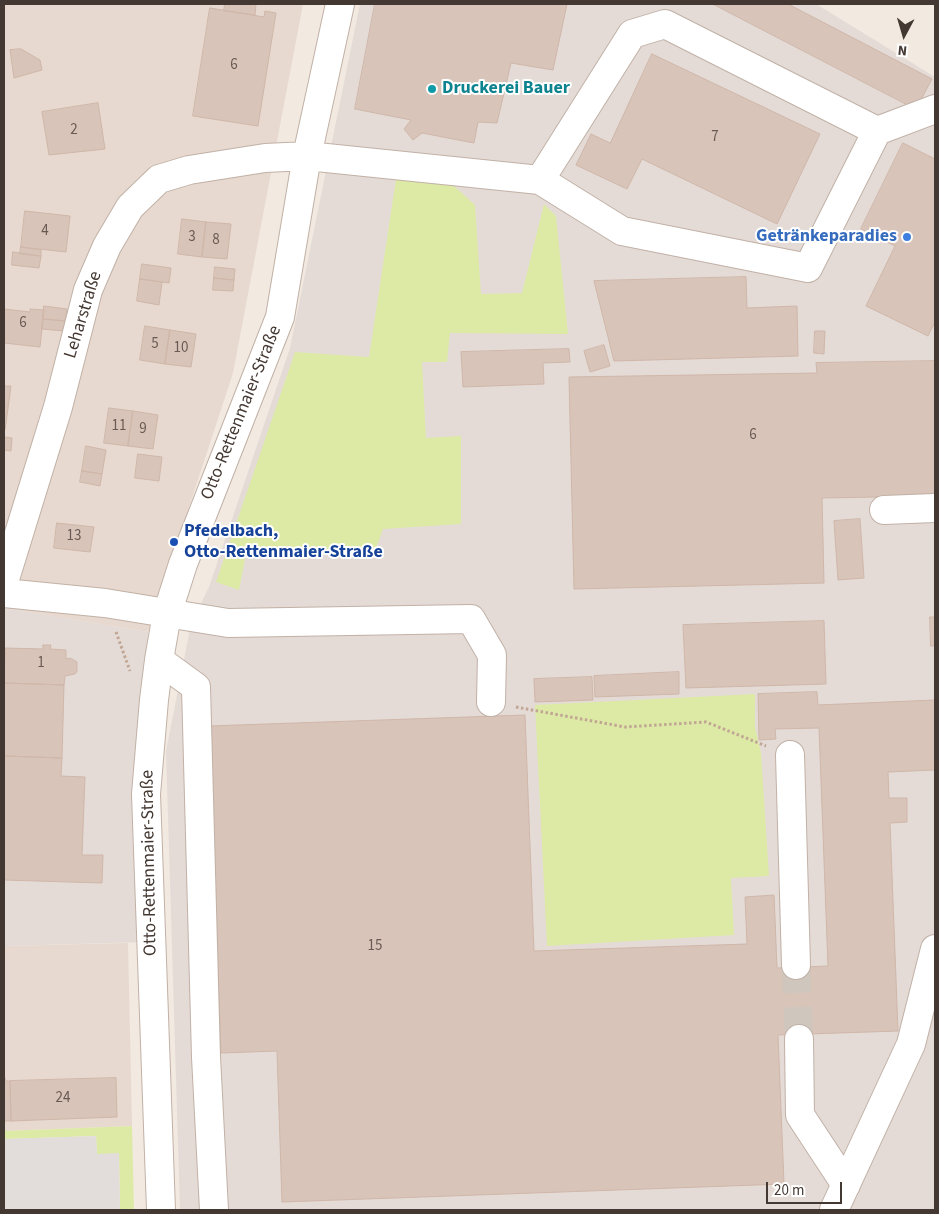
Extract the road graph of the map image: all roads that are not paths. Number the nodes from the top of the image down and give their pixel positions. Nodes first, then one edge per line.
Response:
1 (340, 4) edge
2 (935, 109) edge
3 (877, 131) junction
4 (307, 156) junction
5 (540, 180) junction
6 (935, 508) edge
7 (884, 510) dead end
8 (4, 582) edge
9 (4, 593) edge
10 (166, 614) junction
11 (159, 660) junction
12 (490, 702) road end
13 (790, 756) road end
14 (935, 949) edge
15 (796, 964) tunnel mouth
16 (799, 1039) tunnel mouth
17 (846, 1185) junction
18 (160, 1210) edge
19 (214, 1210) edge
20 (834, 1210) edge

1 - 4 street, Otto-Rettenmaier-Straße
2 - 3 street
3 - 5 street
3 - 5 street
4 - 5 street, Leharstraße
4 - 8 street, Leharstraße
4 - 10 street, Otto-Rettenmaier-Straße
6 - 7 street
9 - 10 street
10 - 11 street, Otto-Rettenmaier-Straße
10 - 12 street
11 - 18 street, Otto-Rettenmaier-Straße
11 - 19 street
13 - 15 street
14 - 17 street
16 - 17 street
17 - 20 street

